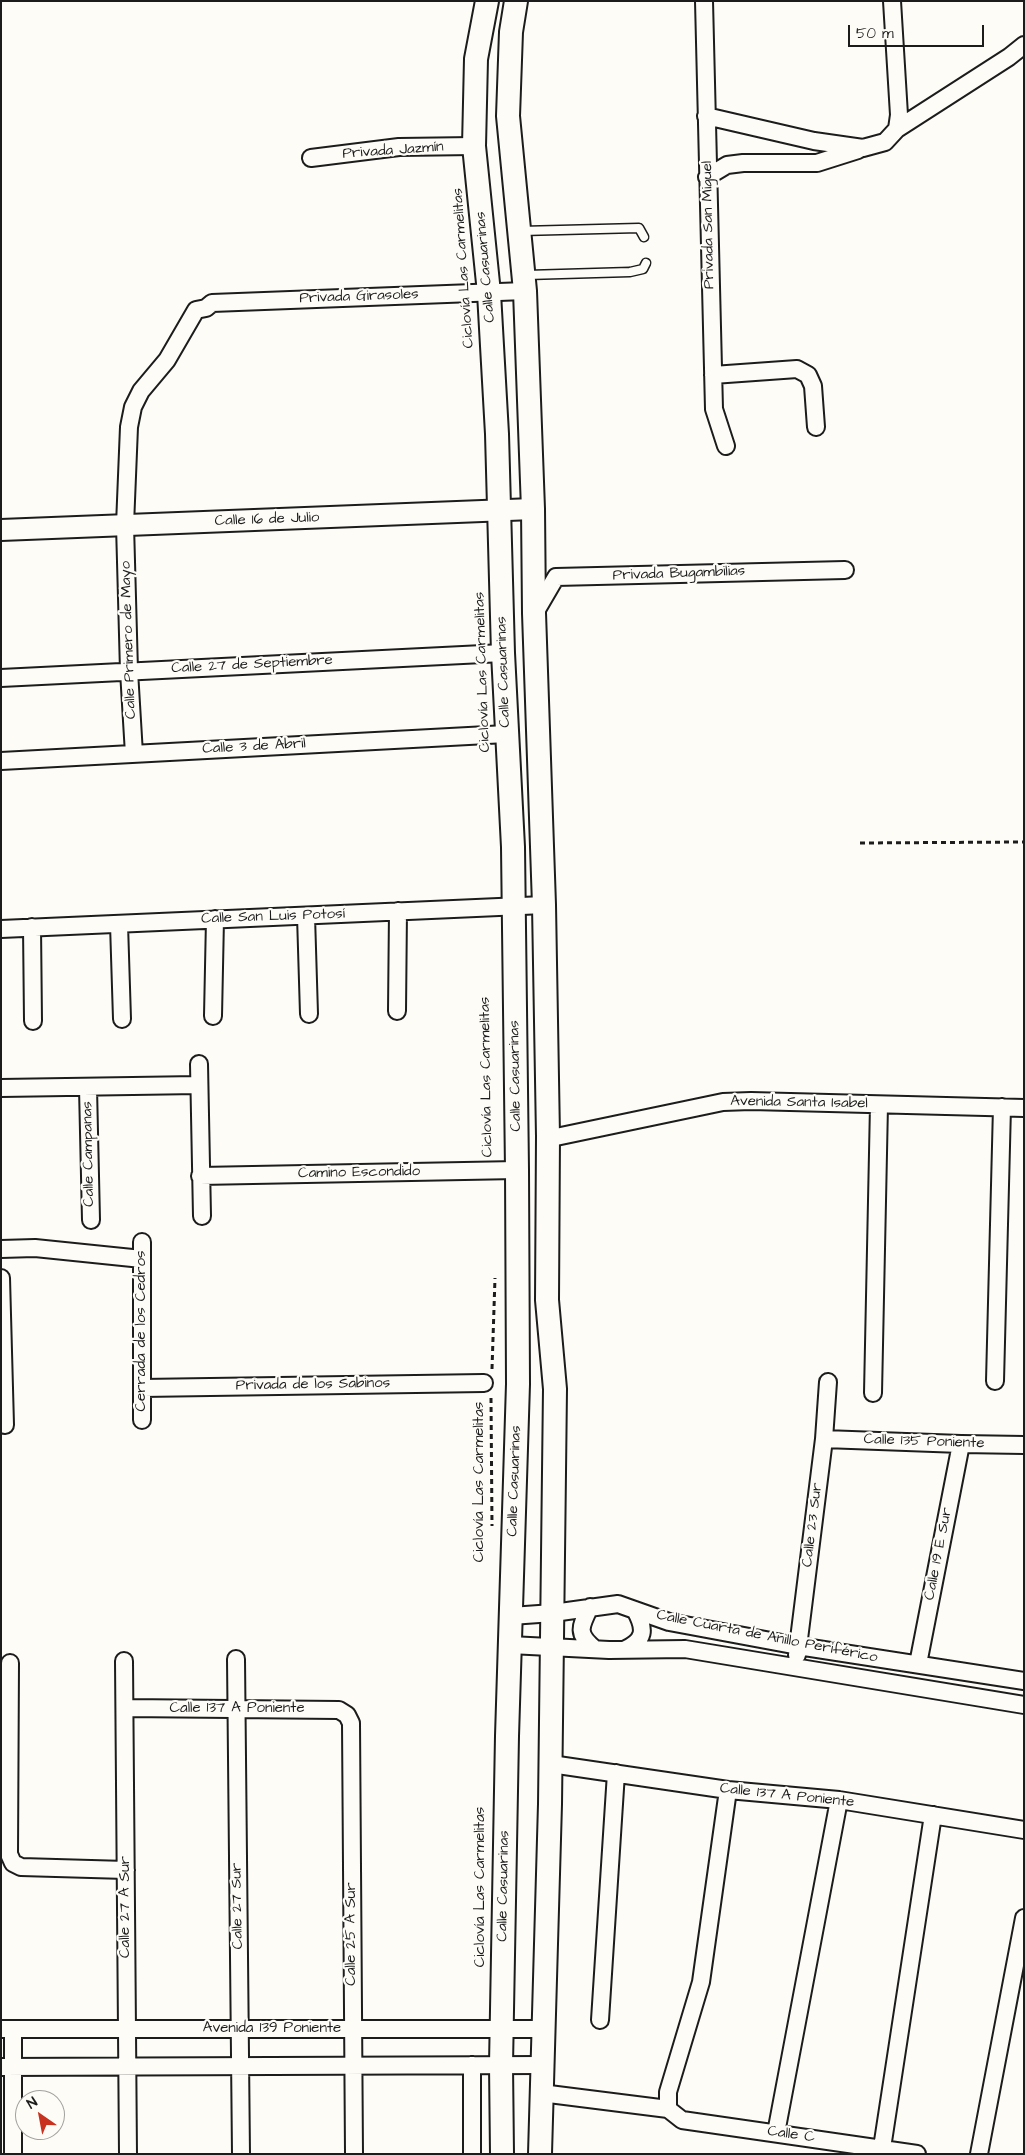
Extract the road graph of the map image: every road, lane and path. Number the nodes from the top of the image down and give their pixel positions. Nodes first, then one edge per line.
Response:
1 (487, 1) edge
2 (516, 1) edge
3 (704, 1) edge
4 (892, 1) edge
5 (1024, 45) edge
6 (706, 116) junction
7 (897, 129) junction
8 (474, 146) junction
9 (863, 148) junction
10 (311, 158) dead end
11 (707, 177) junction
12 (518, 232) junction
13 (644, 237) dead end
14 (646, 263) dead end
15 (524, 283) junction
16 (489, 293) junction
17 (713, 375) junction
18 (816, 427) dead end
19 (726, 446) dead end
20 (533, 510) junction
21 (499, 511) junction
22 (125, 525) junction
23 (1, 530) edge
24 (845, 570) dead end
25 (534, 613) junction
26 (502, 653) junction
27 (129, 671) junction
28 (1, 678) edge
29 (506, 734) junction
30 (134, 754) junction
31 (1, 761) edge
32 (1024, 842) edge
33 (860, 843) dead end
34 (544, 905) junction
35 (513, 906) junction
36 (398, 912) junction
37 (306, 916) junction
38 (215, 919) junction
39 (119, 924) junction
40 (32, 927) junction
41 (1, 928) edge
42 (397, 1011) dead end
43 (309, 1014) dead end
44 (213, 1016) dead end
45 (122, 1019) dead end
46 (33, 1021) dead end
47 (199, 1064) dead end
48 (198, 1085) junction
49 (1, 1088) edge
50 (88, 1088) junction
51 (879, 1105) junction
52 (1002, 1107) junction
53 (1024, 1108) edge
54 (548, 1136) junction
55 (517, 1170) junction
56 (200, 1176) junction
57 (202, 1216) dead end
58 (91, 1220) dead end
59 (142, 1242) dead end
60 (1, 1249) edge
61 (142, 1259) junction
62 (496, 1277) dead end
63 (1, 1278) edge
64 (995, 1381) dead end
65 (828, 1382) dead end
66 (489, 1383) junction
67 (142, 1388) junction
68 (873, 1392) dead end
69 (142, 1420) dead end
70 (5, 1425) dead end
71 (824, 1439) junction
72 (961, 1444) junction
73 (1024, 1445) edge
74 (492, 1532) dead end
75 (590, 1607) junction
76 (635, 1610) junction
77 (553, 1614) junction
78 (511, 1616) junction
79 (510, 1645) junction
80 (552, 1646) junction
81 (798, 1646) junction
82 (595, 1648) junction
83 (624, 1650) junction
84 (236, 1659) dead end
85 (124, 1661) dead end
86 (10, 1663) dead end
87 (918, 1664) junction
88 (795, 1668) junction
89 (1024, 1681) edge
90 (1024, 1704) edge
91 (125, 1708) junction
92 (236, 1709) junction
93 (347, 1715) joint
94 (551, 1764) junction
95 (616, 1773) junction
96 (728, 1790) junction
97 (840, 1800) junction
98 (934, 1816) junction
99 (5, 1826) edge
100 (1024, 1830) edge
101 (126, 1870) junction
102 (1024, 1918) edge
103 (600, 2020) dead end
104 (7, 2029) edge
105 (127, 2029) junction
106 (240, 2029) junction
107 (353, 2029) junction
108 (502, 2029) junction
109 (543, 2029) junction
110 (472, 2065) junction
111 (501, 2065) junction
112 (543, 2065) junction
113 (127, 2066) junction
114 (240, 2066) junction
115 (353, 2066) junction
116 (7, 2067) edge
117 (541, 2093) junction
118 (668, 2109) junction
119 (776, 2133) junction
120 (882, 2148) junction
121 (13, 2154) edge
122 (128, 2154) edge
123 (241, 2154) edge
124 (354, 2154) edge
125 (472, 2154) edge
126 (502, 2154) edge
127 (540, 2154) edge
128 (917, 2154) edge
129 (979, 2154) edge

1 - 8 main road, Calle Casuarinas
2 - 12 main road, Calle Casuarinas
3 - 6 street, Privada San Miguel
4 - 7 street
5 - 7 street
6 - 9 street
6 - 11 street, Privada San Miguel
7 - 9 street
8 - 10 street, Privada Jazmín
8 - 16 main road, Calle Casuarinas
9 - 11 street
11 - 17 street, Privada San Miguel
12 - 13 lane
12 - 15 main road, Calle Casuarinas
14 - 15 lane
15 - 16 street, Privada Girasoles
15 - 20 main road, Calle Casuarinas
16 - 21 main road, Calle Casuarinas
16 - 22 street, Privada Girasoles
17 - 18 street
17 - 19 street, Privada San Miguel
20 - 21 street, Calle 16 de Julio
20 - 25 main road, Calle Casuarinas
21 - 22 street, Calle 16 de Julio
21 - 26 main road, Calle Casuarinas
22 - 23 street, Calle 16 de Julio
22 - 27 street, Calle Primero de Mayo
24 - 25 street, Privada Bugambilias
25 - 34 main road, Calle Casuarinas
26 - 27 street, Calle 27 de Septiembre
26 - 29 main road, Calle Casuarinas
27 - 28 street, Calle 27 de Septiembre
27 - 30 street, Calle Primero de Mayo
29 - 30 street, Calle 3 de Abril
29 - 35 main road, Calle Casuarinas
30 - 31 street, Calle 3 de Abril
32 - 33 path
34 - 35 street, Calle San Luis Potosí
34 - 54 main road, Calle Casuarinas
35 - 36 street, Calle San Luis Potosí
35 - 55 main road, Calle Casuarinas
36 - 37 street, Calle San Luis Potosí
36 - 42 street
37 - 38 street, Calle San Luis Potosí
37 - 43 street
38 - 39 street, Calle San Luis Potosí
38 - 44 street
39 - 40 street, Calle San Luis Potosí
39 - 45 street
40 - 41 street, Calle San Luis Potosí
40 - 46 street
47 - 48 street
48 - 50 street
48 - 56 street
49 - 50 street
50 - 58 street, Calle Campanas
51 - 52 street, Avenida Santa Isabel
51 - 54 street, Avenida Santa Isabel
51 - 68 street
52 - 53 street, Avenida Santa Isabel
52 - 64 street
54 - 77 main road, Calle Casuarinas
55 - 56 street, Camino Escondido
55 - 78 main road, Calle Casuarinas
56 - 57 street
59 - 61 street, Cerrada de los Cedros
60 - 61 street
61 - 67 street, Cerrada de los Cedros
62 - 66 path, Ciclovía Las Carmelitas
63 - 70 street
65 - 71 street, Calle 23 Sur
66 - 67 street, Privada de los Sabinos
66 - 74 path, Ciclovía Las Carmelitas
67 - 69 street, Cerrada de los Cedros
71 - 72 street, Calle 135 Poniente
71 - 81 street, Calle 23 Sur
72 - 73 street, Calle 135 Poniente
72 - 87 street, Calle 19 E Sur
75 - 76 street, Calle Cuarta de Anillo Periférico
75 - 77 street, Calle Cuarta de Anillo Periférico
75 - 82 street
76 - 81 street, Calle Cuarta de Anillo Periférico
76 - 83 street
77 - 78 street, Calle Cuarta de Anillo Periférico
77 - 80 main road, Calle Casuarinas
78 - 79 main road, Calle Casuarinas
79 - 80 street, Calle Cuarta de Anillo Periférico
79 - 108 main road, Calle Casuarinas
80 - 82 street, Calle Cuarta de Anillo Periférico
80 - 94 main road, Calle Casuarinas
81 - 87 street, Calle Cuarta de Anillo Periférico
81 - 88 street, Calle 23 Sur
82 - 83 street, Calle Cuarta de Anillo Periférico
83 - 88 street, Calle Cuarta de Anillo Periférico
84 - 92 street, Calle 27 Sur
85 - 91 street, Calle 27 A Sur
86 - 99 street
87 - 89 street, Calle Cuarta de Anillo Periférico
88 - 90 street, Calle Cuarta de Anillo Periférico
91 - 92 street, Calle 137 A Poniente
91 - 101 street, Calle 27 A Sur
92 - 93 street, Calle 137 A Poniente
92 - 106 street, Calle 27 Sur
93 - 107 street, Calle 25 A Sur
94 - 95 street, Calle 137 A Poniente
94 - 109 main road, Calle Casuarinas
95 - 96 street, Calle 137 A Poniente
95 - 103 street
96 - 97 street, Calle 137 A Poniente
96 - 118 street
97 - 98 street, Calle 137 A Poniente
97 - 119 street
98 - 100 street, Calle 137 A Poniente
98 - 120 street
99 - 101 street
101 - 105 street, Calle 27 A Sur
102 - 129 street
104 - 105 street, Avenida 139 Poniente
104 - 116 street
105 - 106 street, Avenida 139 Poniente
105 - 113 street, Calle 27 A Sur
106 - 107 street, Avenida 139 Poniente
106 - 114 street, Calle 27 Sur
107 - 108 street, Avenida 139 Poniente
107 - 115 street, Calle 25 A Sur
108 - 109 street, Avenida 139 Poniente
108 - 111 main road, Calle Casuarinas
109 - 112 main road, Calle Casuarinas
110 - 111 street
110 - 115 street
110 - 125 street
111 - 112 street
111 - 126 main road, Calle Casuarinas
112 - 117 main road, Calle Casuarinas
113 - 114 street
113 - 116 street
113 - 122 street, Calle 27 A Sur
114 - 115 street
114 - 123 street, Calle 27 Sur
115 - 124 street, Calle 25 A Sur
116 - 121 street
117 - 118 street
117 - 127 main road, Calle Casuarinas
118 - 119 street, Calle C
119 - 120 street, Calle C
120 - 128 street, Calle C

